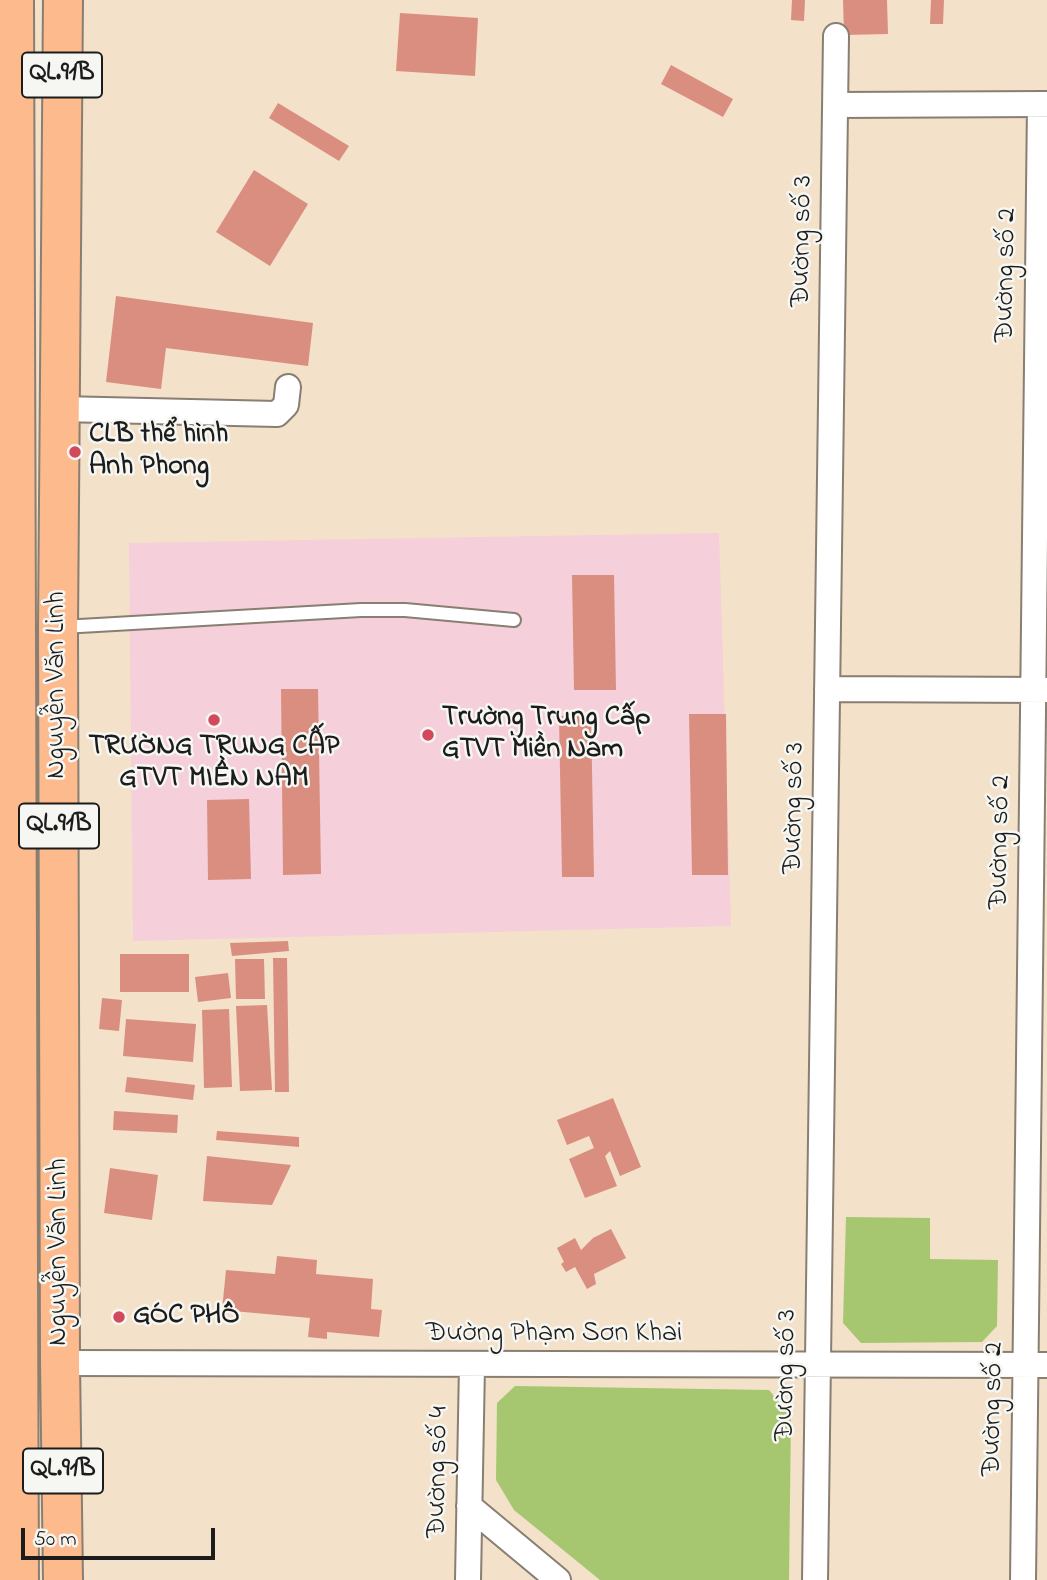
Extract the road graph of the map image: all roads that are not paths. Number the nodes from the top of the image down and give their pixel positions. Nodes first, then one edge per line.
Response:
1 (14, 0) edge
2 (63, 0) edge
3 (836, 36) dead end
4 (1043, 104) edge
5 (836, 105) junction
6 (8, 372) edge
7 (288, 387) dead end
8 (60, 409) junction
9 (514, 620) dead end
10 (58, 627) junction
11 (827, 689) junction
12 (1040, 690) edge
13 (60, 1363) junction
14 (472, 1365) junction
15 (817, 1365) junction
16 (1036, 1365) edge
17 (470, 1506) junction
18 (19, 1580) edge
19 (63, 1580) edge
20 (468, 1580) edge
21 (558, 1580) edge
22 (815, 1580) edge
23 (1023, 1580) edge

1 - 6 highway, Nguyễn Văn Linh / QL.91B
2 - 8 highway, Nguyễn Văn Linh / QL.91B
3 - 5 street, Đường số 3
4 - 5 street
4 - 12 street, Đường số 2
5 - 11 street, Đường số 3
6 - 18 highway, Nguyễn Văn Linh / QL.91B
7 - 8 street
8 - 10 highway, Nguyễn Văn Linh / QL.91B
9 - 10 lane
10 - 13 highway, Nguyễn Văn Linh / QL.91B
11 - 12 street
11 - 15 street, Đường số 3
12 - 16 street, Đường số 2
13 - 14 street, Đường Phạm Sơn Khai
13 - 19 highway, Nguyễn Văn Linh / QL.91B
14 - 15 street, Đường Phạm Sơn Khai
14 - 17 street, Đường số 4
15 - 16 street, Đường Phạm Sơn Khai
15 - 22 street, Đường số 3
16 - 23 street, Đường số 2
17 - 20 street, Đường số 4
17 - 21 street

